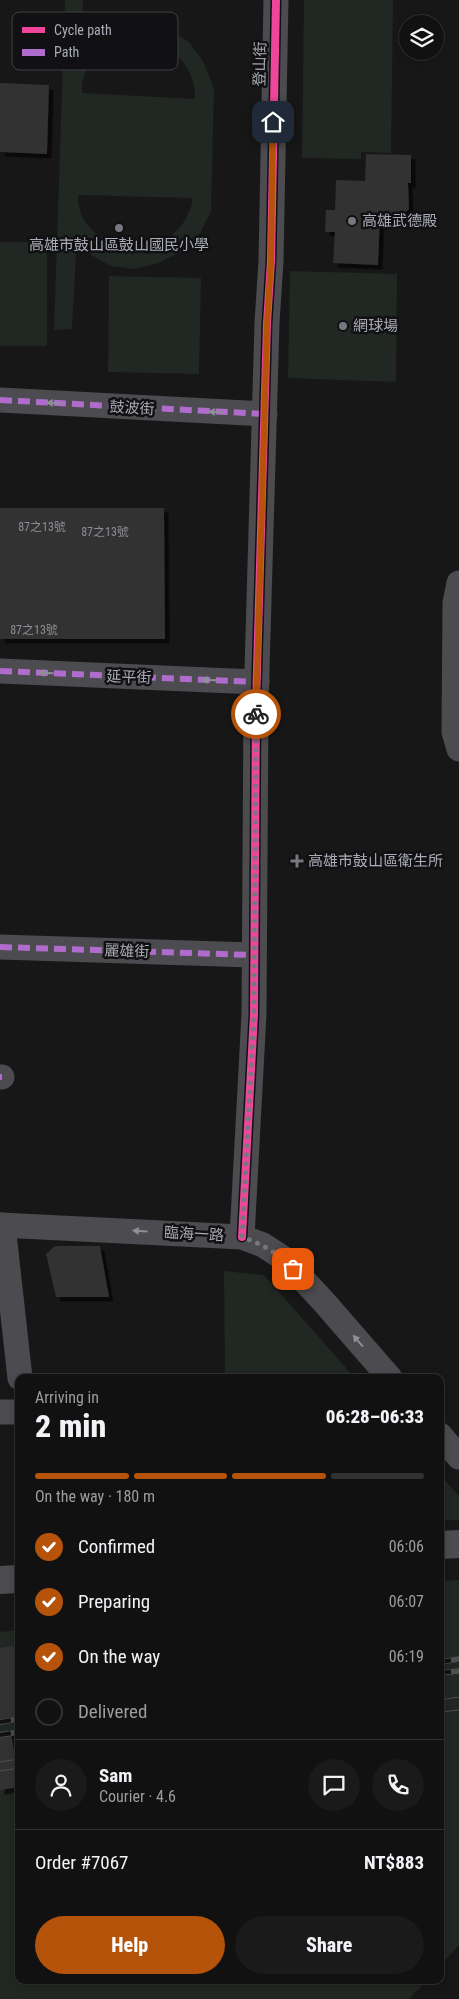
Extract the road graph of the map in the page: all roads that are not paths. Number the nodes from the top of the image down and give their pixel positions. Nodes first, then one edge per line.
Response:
1 (276, 0) edge
2 (0, 400) edge
3 (265, 414) junction
4 (459, 583) edge
5 (0, 672) edge
6 (257, 682) junction
7 (459, 749) edge
8 (0, 947) edge
9 (253, 956) junction
10 (2, 1225) edge
11 (242, 1237) junction
12 (20, 1374) edge
13 (387, 1374) edge
14 (0, 1412) edge
15 (15, 1412) edge
16 (444, 1440) edge
17 (459, 1457) edge
18 (459, 1544) edge
19 (444, 1545) edge
20 (15, 1579) edge
21 (0, 1580) edge

1 - 3 street, 登山街
3 -> 2 street, 鼓波街
3 - 6 street, 登山街
4 - 7 street
6 -> 5 street, 延平街
6 - 9 street, 登山街
8 - 9 street, 麗雄街
9 - 11 street, 登山街
11 -> 10 street, 臨海一路
10 - 12 street
13 -> 11 street, 臨海一路
14 - 15 street
16 - 17 street
18 - 19 street
20 - 21 street

